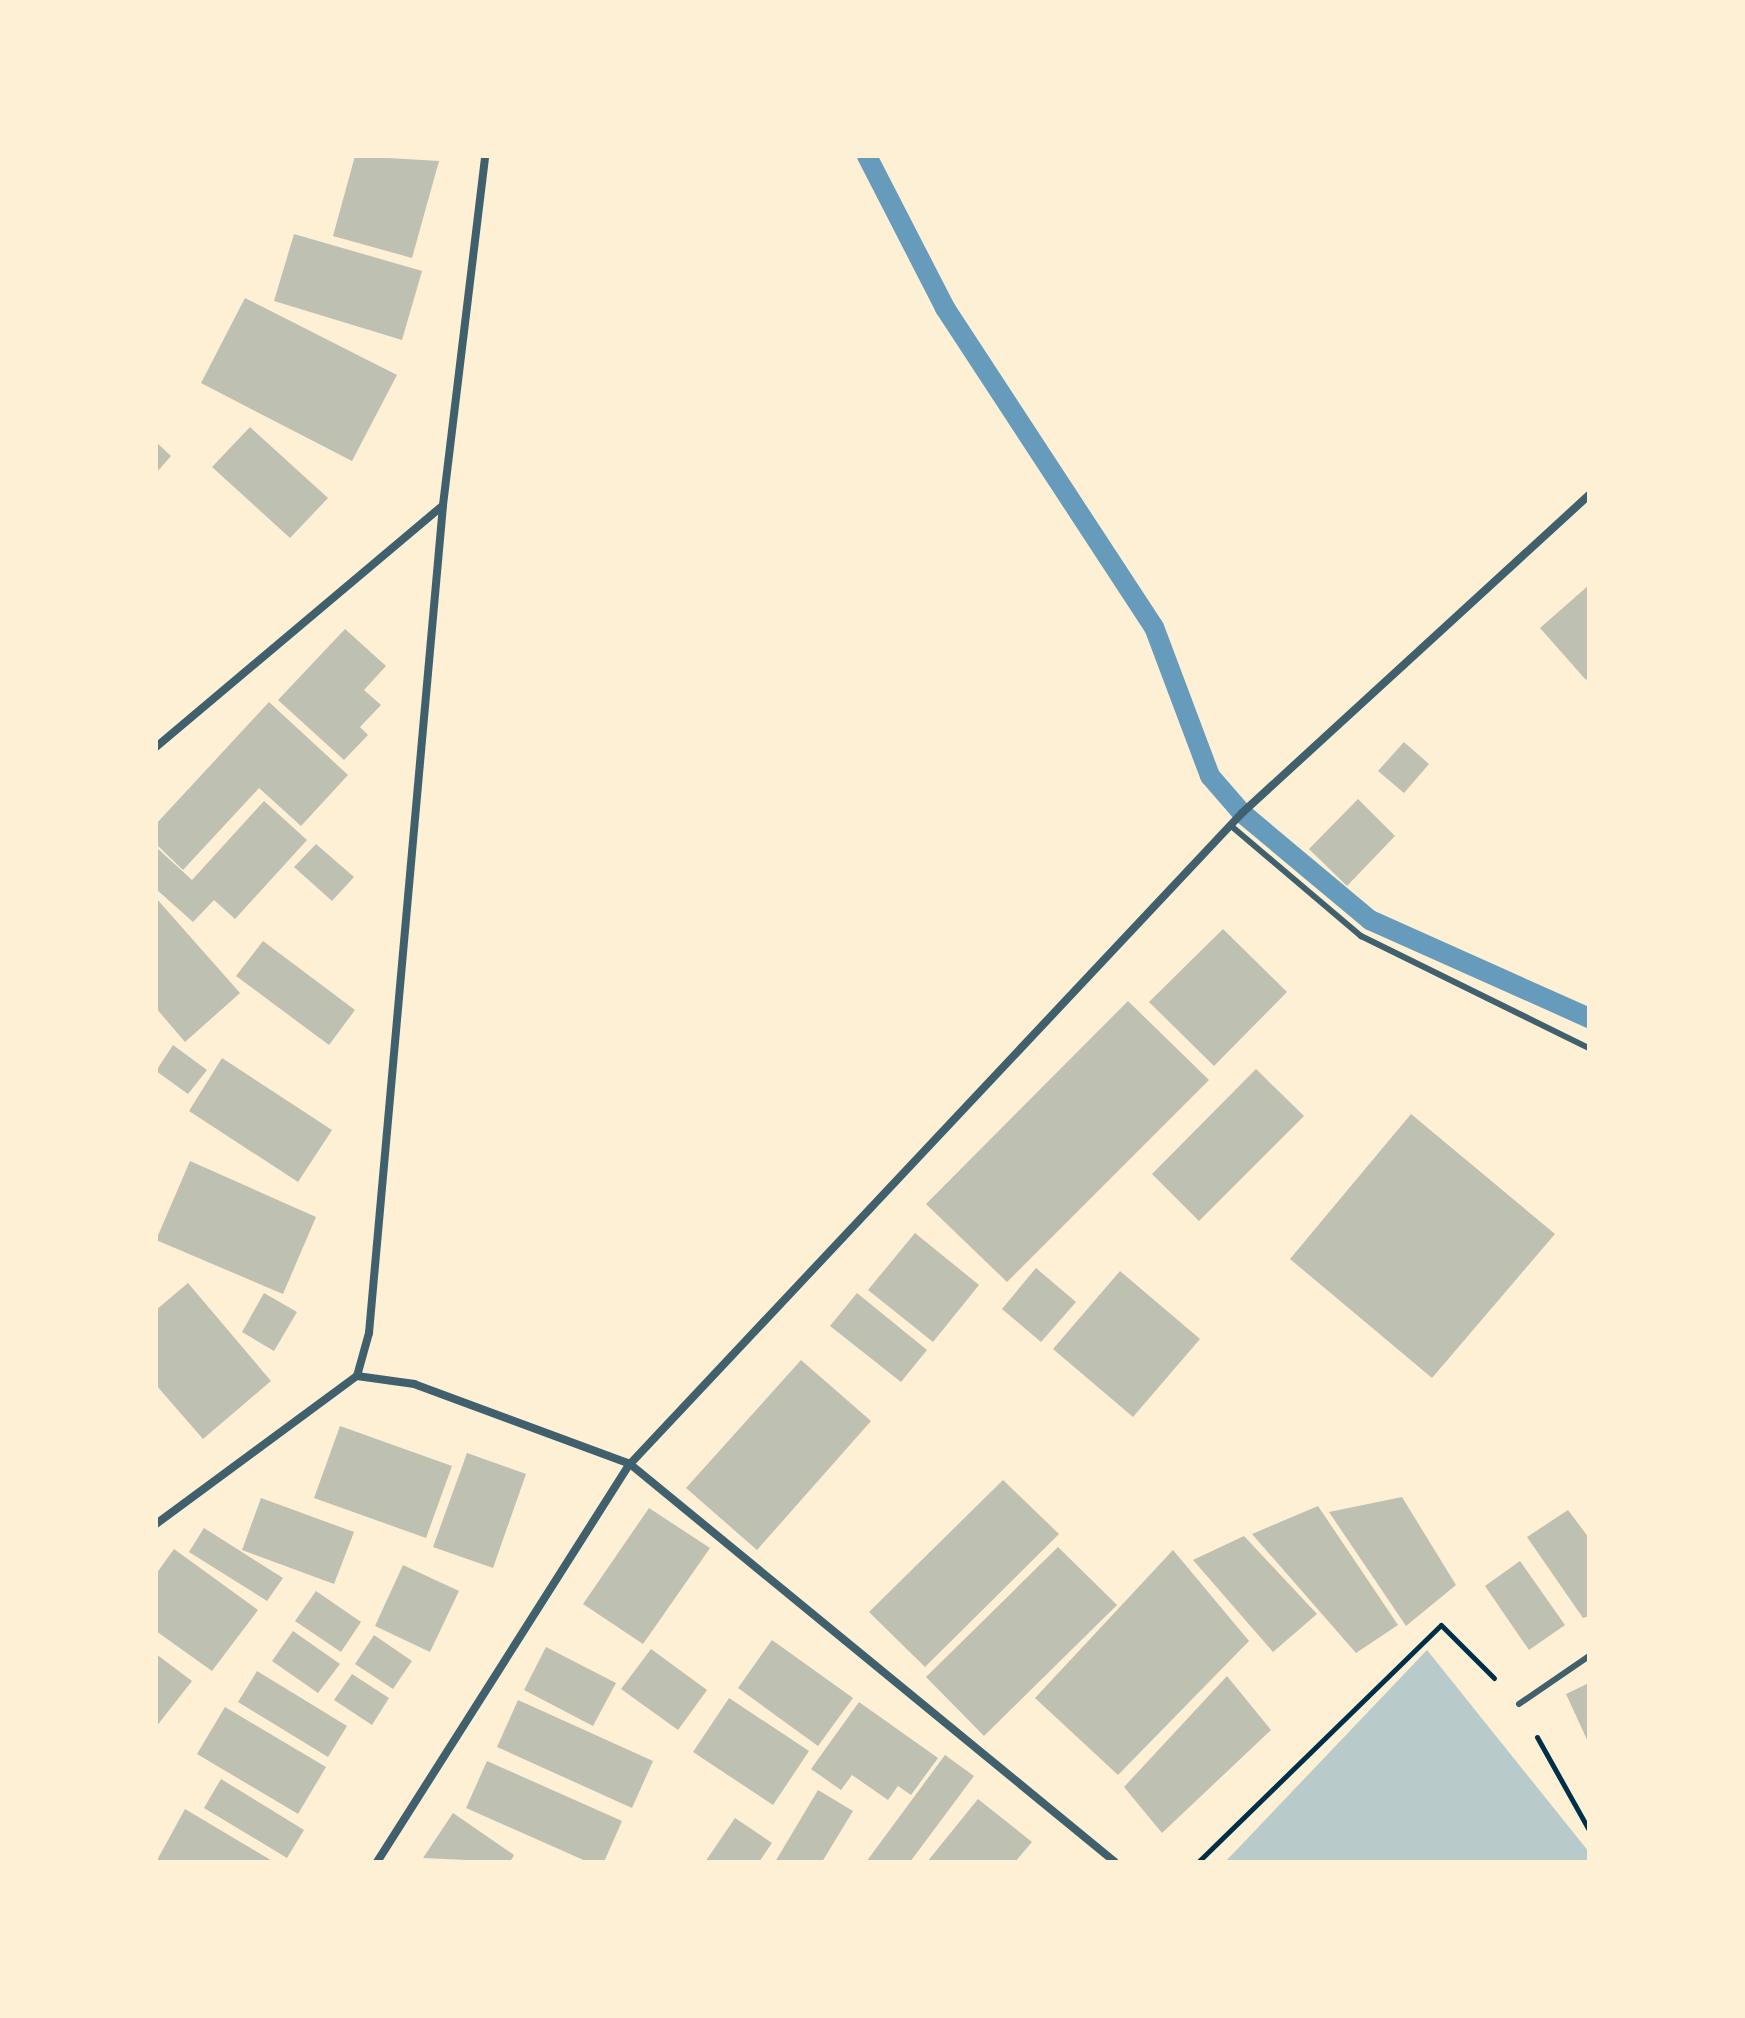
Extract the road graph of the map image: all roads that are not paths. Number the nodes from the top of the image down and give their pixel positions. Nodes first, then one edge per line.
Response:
1 (485, 156) edge
2 (1589, 495) edge
3 (443, 505) junction
4 (156, 747) edge
5 (1230, 825) junction
6 (1589, 1048) edge
7 (357, 1376) junction
8 (630, 1464) junction
9 (156, 1524) edge
10 (1589, 1656) edge
11 (1519, 1704) dead end
12 (377, 1862) edge
13 (1115, 1862) edge

1 - 3 street
2 - 5 street
3 - 4 street
3 - 7 street
5 - 6 lane
5 - 8 street
7 - 8 street
7 - 9 street
8 - 12 street
8 - 13 street
10 - 11 lane

